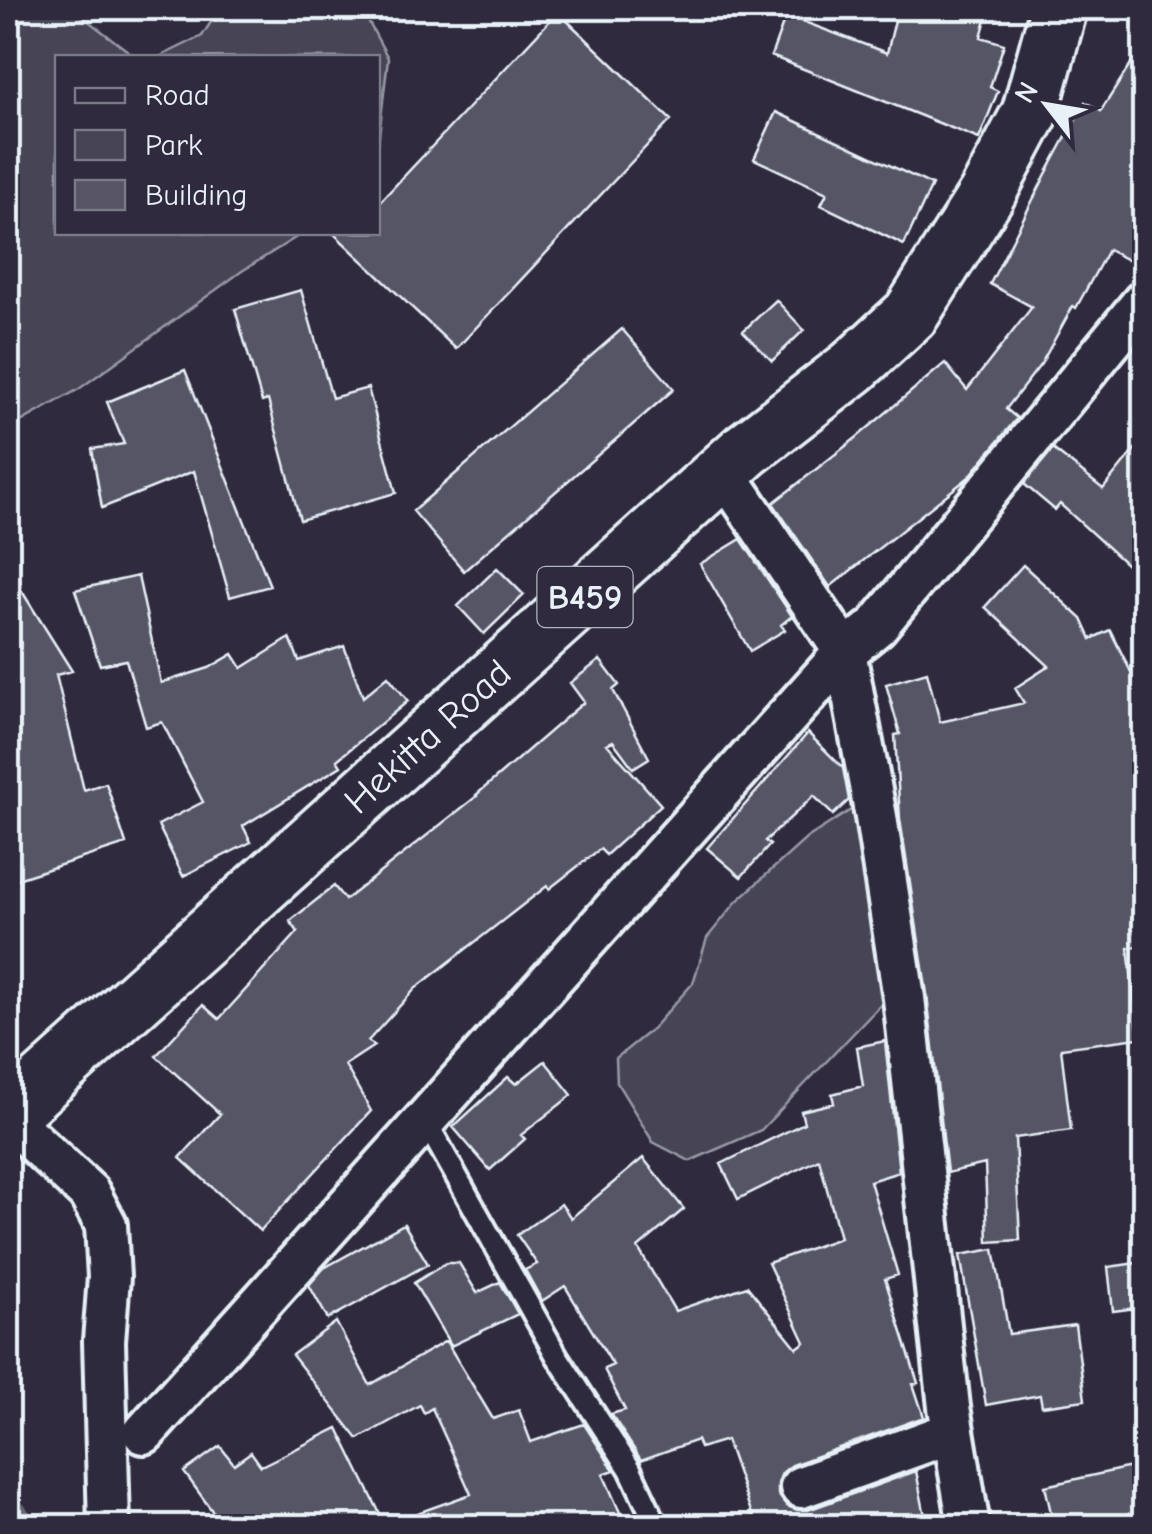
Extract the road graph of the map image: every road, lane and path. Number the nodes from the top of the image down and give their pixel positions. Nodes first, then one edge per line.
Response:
1 (1059, 8) edge
2 (1144, 301) edge
3 (724, 472) junction
4 (845, 652) junction
5 (8, 1116) edge
6 (425, 1120) junction
7 (953, 1432) junction
8 (144, 1433) dead end
9 (801, 1487) dead end
10 (110, 1526) edge
11 (657, 1526) edge
12 (969, 1526) edge

1 - 3 main road, Hekitta Road / B459
2 - 4 street
3 - 4 street
3 - 5 main road, Hekitta Road / B459
4 - 6 street
4 - 7 street
5 - 10 street
6 - 8 street
6 - 11 lane
7 - 9 street
7 - 12 street

